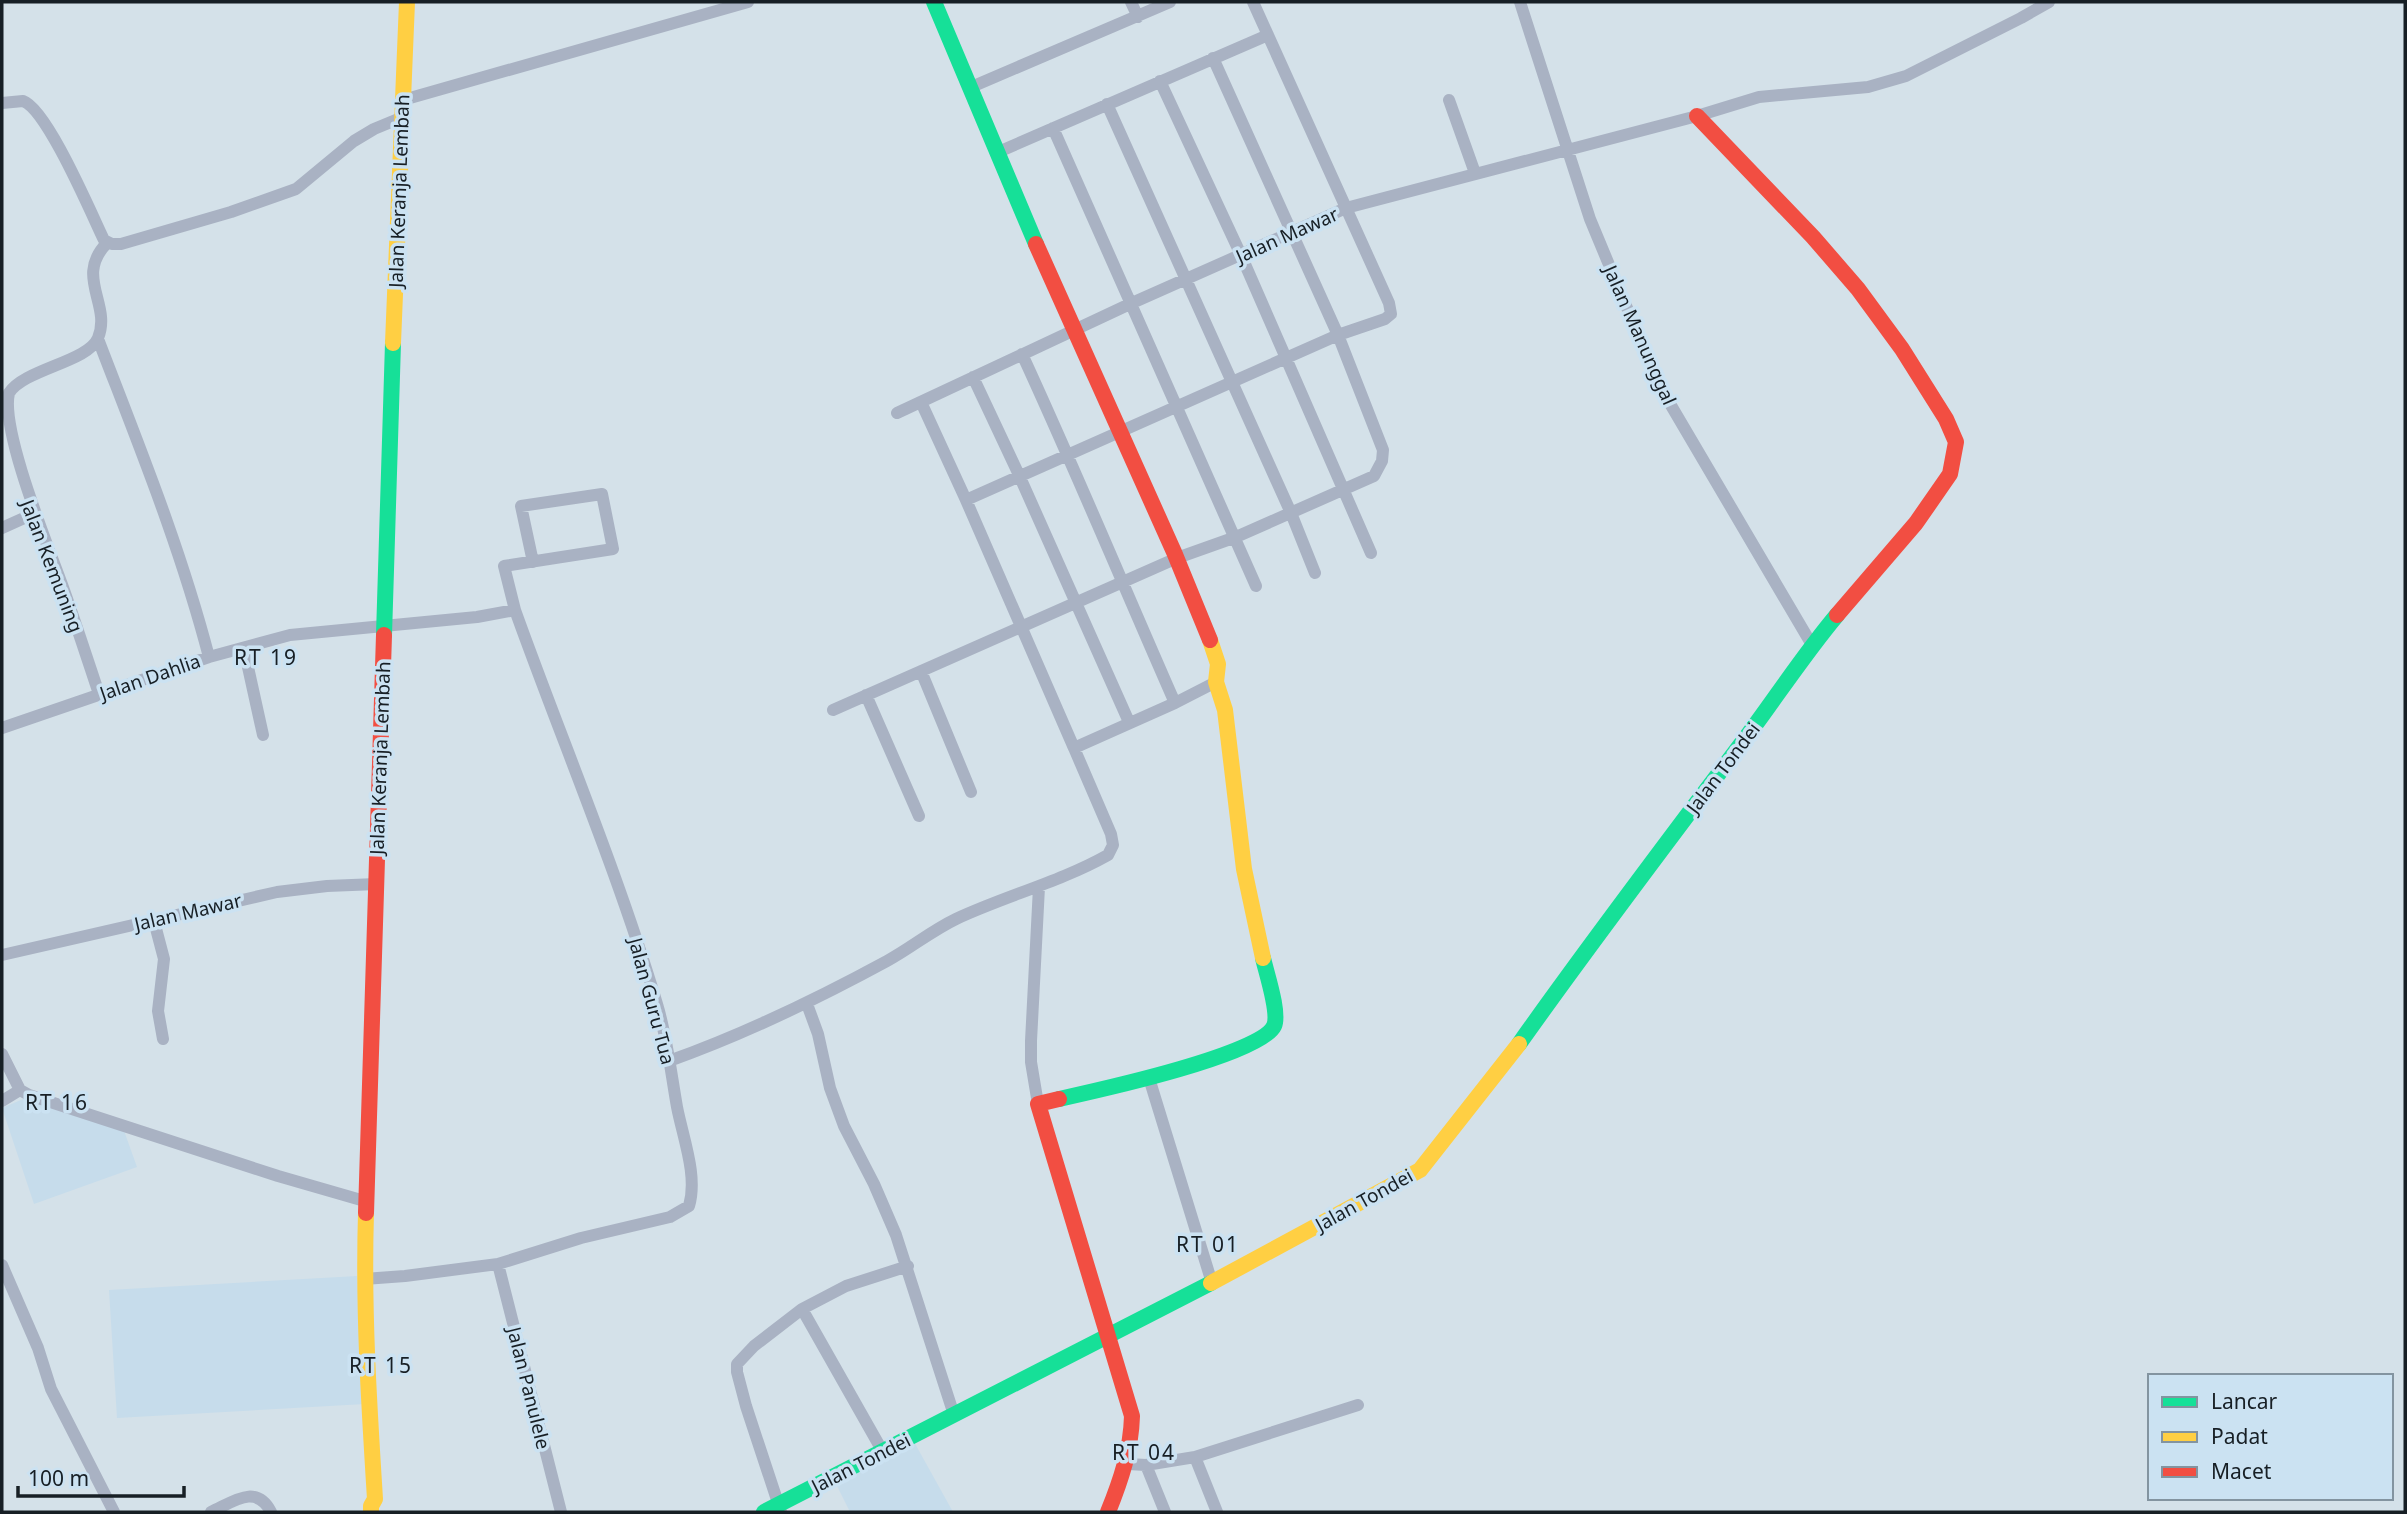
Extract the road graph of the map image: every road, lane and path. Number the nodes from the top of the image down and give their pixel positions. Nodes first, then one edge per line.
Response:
1 (407, 2) edge
2 (748, 2) edge
3 (934, 2) edge
4 (1131, 2) edge
5 (1170, 2) edge
6 (1253, 2) edge
7 (1520, 2) edge
8 (2049, 2) edge
9 (1138, 17) junction
10 (1268, 35) junction
11 (1213, 58) junction
12 (1160, 81) junction
13 (970, 88) junction
14 (1449, 100) dead end
15 (2, 103) edge
16 (1107, 104) junction
17 (403, 108) junction
18 (1697, 116) junction
19 (1053, 128) junction
20 (1569, 148) junction
21 (996, 153) junction
22 (1475, 173) junction
23 (1346, 208) junction
24 (1292, 232) junction
25 (107, 243) junction
26 (1241, 256) junction
27 (1186, 279) junction
28 (1132, 303) junction
29 (1073, 330) junction
30 (1338, 335) junction
31 (98, 340) junction
32 (1022, 354) junction
33 (1286, 359) junction
34 (972, 377) junction
35 (1233, 383) junction
36 (921, 402) junction
37 (1178, 406) junction
38 (897, 412) dead end
39 (1119, 433) junction
40 (4, 437) edge
41 (1069, 455) junction
42 (1019, 475) junction
43 (1344, 491) junction
44 (967, 500) junction
45 (1291, 513) junction
46 (33, 514) junction
47 (2, 528) edge
48 (1236, 537) junction
49 (1371, 553) dead end
50 (1177, 558) junction
51 (533, 562) junction
52 (1315, 573) dead end
53 (1122, 584) junction
54 (1256, 586) dead end
55 (1075, 604) junction
56 (515, 610) junction
57 (1021, 626) junction
58 (385, 627) junction
59 (1812, 645) junction
60 (244, 649) junction
61 (209, 657) junction
62 (921, 671) junction
63 (1216, 682) junction
64 (99, 694) junction
65 (866, 695) junction
66 (1175, 703) junction
67 (834, 710) dead end
68 (1129, 722) junction
69 (2, 728) edge
70 (263, 735) dead end
71 (1074, 748) junction
72 (971, 792) dead end
73 (919, 816) dead end
74 (377, 884) junction
75 (1039, 887) junction
76 (153, 920) junction
77 (2, 955) edge
78 (807, 1004) junction
79 (163, 1039) dead end
80 (2, 1054) edge
81 (669, 1060) junction
82 (5, 1070) edge
83 (1149, 1078) junction
84 (20, 1090) junction
85 (2, 1101) edge
86 (1038, 1104) junction
87 (368, 1202) junction
88 (498, 1264) junction
89 (2, 1265) edge
90 (908, 1266) junction
91 (364, 1279) junction
92 (1212, 1283) junction
93 (802, 1309) junction
94 (1108, 1335) junction
95 (1358, 1405) dead end
96 (954, 1415) junction
97 (883, 1452) junction
98 (1195, 1457) junction
99 (1128, 1464) junction
100 (1146, 1465) junction
101 (376, 1508) edge
102 (774, 1510) edge
103 (114, 1512) edge
104 (211, 1512) edge
105 (271, 1512) edge
106 (561, 1512) edge
107 (1108, 1512) edge
108 (1165, 1512) edge
109 (1217, 1512) edge

1 - 17 street, Jalan Keranja Lembah
2 - 17 street
3 - 13 street
4 - 9 street
5 - 9 street
6 - 10 street
7 - 20 street, Jalan Manunggal
8 - 18 street, Jalan Mawar
9 - 13 street
10 - 11 street
10 - 23 street
11 - 12 street
11 - 24 street
12 - 16 street
12 - 26 street
13 - 21 street
14 - 22 street
15 - 25 street
16 - 19 street
16 - 27 street
17 - 25 street
17 - 58 street, Jalan Keranja Lembah
18 - 20 street, Jalan Mawar
18 - 59 street, Jalan Tondei
19 - 21 street
19 - 28 street
20 - 22 street, Jalan Mawar
20 - 59 street, Jalan Manunggal
21 - 29 street
22 - 23 street, Jalan Mawar
23 - 24 street, Jalan Mawar
23 - 30 street
24 - 26 street, Jalan Mawar
24 - 30 street
25 - 31 street
26 - 27 street, Jalan Mawar
26 - 33 street
27 - 28 street, Jalan Mawar
27 - 35 street
28 - 29 street, Jalan Mawar
28 - 37 street
29 - 32 street, Jalan Mawar
29 - 39 street
30 - 33 street
30 - 43 street
31 - 40 street, Jalan Kemuning
31 - 61 street
32 - 34 street, Jalan Mawar
32 - 41 street
33 - 35 street
33 - 43 street
34 - 36 street, Jalan Mawar
34 - 42 street
35 - 37 street
35 - 45 street
36 - 38 street, Jalan Mawar
36 - 44 street
37 - 39 street
37 - 48 street
39 - 41 street
39 - 50 street
40 - 46 street, Jalan Kemuning
41 - 42 street
41 - 53 street
42 - 44 street
42 - 55 street
43 - 45 street
43 - 49 street
44 - 57 street
45 - 48 street
45 - 52 street
46 - 47 street
46 - 64 street, Jalan Kemuning
48 - 50 street
48 - 54 street
50 - 53 street
50 - 63 street
51 - 51 street
51 - 56 street, Jalan Guru Tua
53 - 55 street
53 - 66 street
55 - 57 street
55 - 68 street
56 - 58 street
56 - 81 street, Jalan Guru Tua
57 - 62 street
57 - 71 street
58 - 60 street, Jalan Dahlia
58 - 74 street, Jalan Keranja Lembah
59 - 92 street, Jalan Tondei
60 - 61 street, Jalan Dahlia
60 - 70 street
61 - 64 street, Jalan Dahlia
62 - 65 street
62 - 72 street
63 - 66 street
63 - 83 street
64 - 69 street, Jalan Dahlia
65 - 67 street
65 - 73 street
66 - 68 street
68 - 71 street
71 - 75 street
74 - 76 street, Jalan Mawar
74 - 87 street, Jalan Keranja Lembah
75 - 78 street
75 - 86 street
76 - 77 street, Jalan Mawar
76 - 79 street
78 - 81 street
78 - 90 street
80 - 82 street
81 - 88 street, Jalan Guru Tua
82 - 84 street
83 - 86 street
83 - 92 street
84 - 85 street
84 - 87 street
86 - 94 street
87 - 91 street, Jalan Keranja Lembah
88 - 91 street, Jalan Guru Tua
88 - 106 street, Jalan Panulele
89 - 103 street
90 - 93 street
90 - 96 street
91 - 101 street, Jalan Keranja Lembah
92 - 94 street, Jalan Tondei
93 - 97 street
93 - 102 street
94 - 96 street, Jalan Tondei
94 - 99 street
95 - 98 street
96 - 97 street, Jalan Tondei
97 - 102 street, Jalan Tondei
98 - 100 street
98 - 109 street
99 - 100 street
99 - 107 street
100 - 108 street
104 - 105 street

